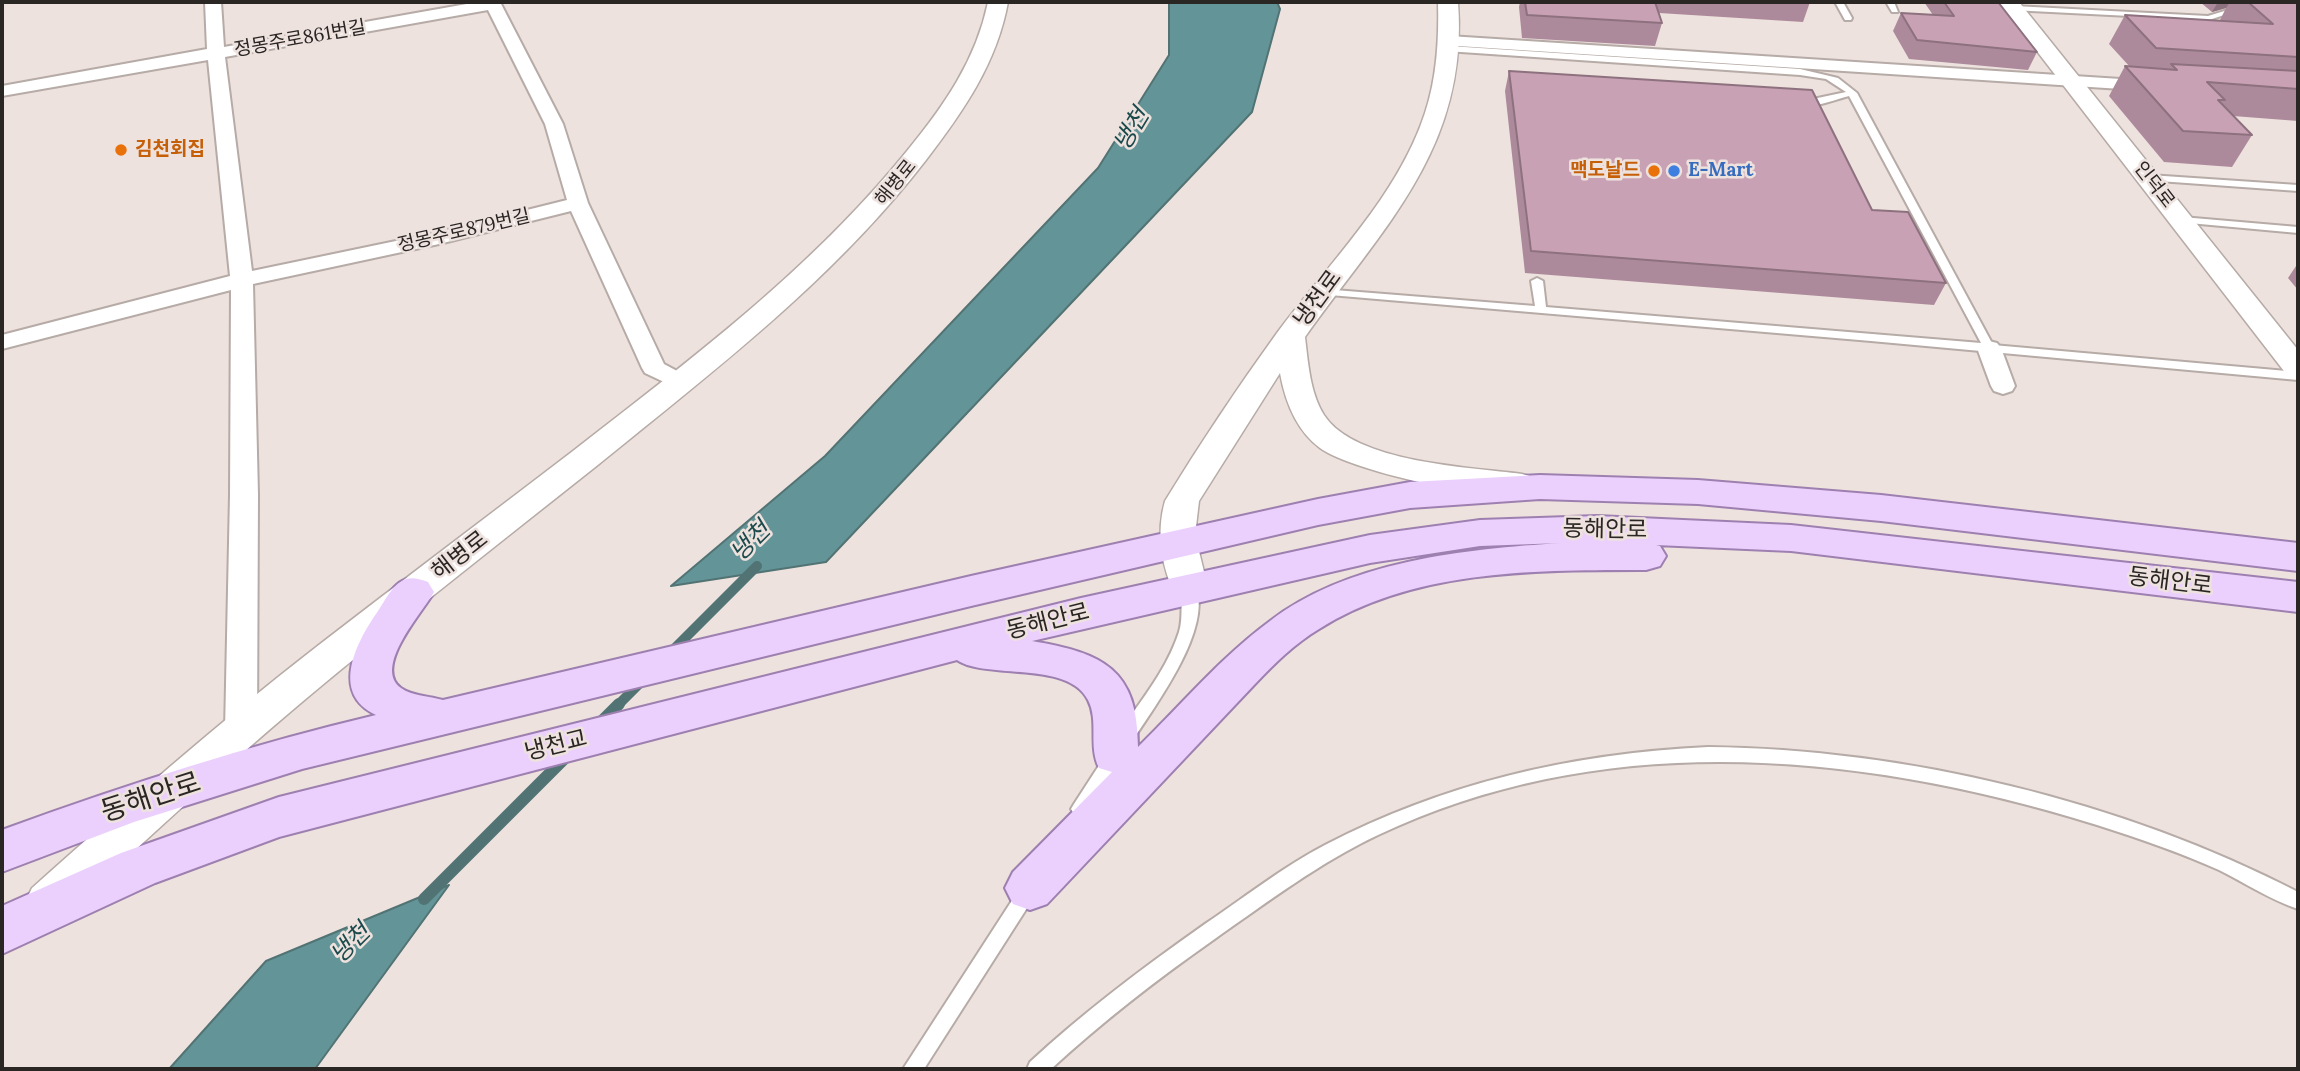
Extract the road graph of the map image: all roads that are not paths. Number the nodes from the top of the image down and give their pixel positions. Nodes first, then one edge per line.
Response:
1 (213, 2) edge
2 (998, 2) edge
3 (1448, 2) edge
4 (1839, 2) edge
5 (493, 3) edge
6 (2011, 5) edge
7 (2246, 7) dead end
8 (1848, 18) dead end
9 (1449, 45) junction
10 (216, 54) junction
11 (2073, 81) junction
12 (2166, 87) edge
13 (2, 91) edge
14 (1852, 93) junction
15 (1790, 102) edge
16 (2149, 177) junction
17 (2298, 188) edge
18 (579, 203) junction
19 (2182, 220) junction
20 (2298, 230) edge
21 (242, 280) junction
22 (1537, 281) dead end
23 (1322, 292) junction
24 (1541, 309) junction
25 (1290, 336) junction
26 (2, 342) edge
27 (1989, 348) junction
28 (2298, 369) edge
29 (2298, 376) edge
30 (681, 383) junction
31 (2003, 386) dead end
32 (1540, 487) junction
33 (1178, 544) junction
34 (1888, 548) junction
35 (2298, 557) edge
36 (1190, 588) junction
37 (414, 592) junction
38 (2298, 597) edge
39 (922, 653) junction
40 (447, 716) junction
41 (241, 731) junction
42 (1115, 755) junction
43 (171, 790) junction
44 (2, 851) edge
45 (1030, 888) junction
46 (2298, 901) edge
47 (18, 922) edge
48 (913, 1069) edge
49 (1037, 1069) edge

1 - 10 street
2 - 30 street, 해병로
3 - 9 street, 냉천로
4 - 8 lane
5 - 10 street, 정몽주로861번길
5 - 18 street, 정몽주로861번길
6 - 7 lane
6 - 11 street, 인덕로
9 - 11 street
9 - 14 lane
9 - 23 street, 냉천로
10 - 13 street, 정몽주로861번길
10 - 21 street
11 - 12 street
11 - 16 street, 인덕로
14 - 15 lane
14 - 27 lane
16 - 17 lane
16 - 19 street, 인덕로
18 - 21 street, 정몽주로879번길
18 - 30 street
19 - 20 lane
19 - 28 street, 인덕로
21 - 26 street, 정몽주로879번길
21 - 41 street
22 - 24 lane
23 - 24 lane
23 - 25 street, 냉천로
24 - 27 lane
25 - 32 street
25 - 33 street, 냉천로
27 - 29 lane
27 - 31 street
30 - 37 street, 해병로
32 - 33 main road, 동해안로
32 - 35 main road, 동해안로
33 - 36 street, 냉천로
33 - 40 main road, 동해안로
34 - 36 main road, 동해안로
34 - 38 main road, 동해안로
34 - 45 main road
36 - 39 main road, 동해안로
36 - 42 lane
37 - 40 main road
37 - 41 street, 해병로
39 - 42 main road
39 - 47 main road, 냉천교
40 - 43 main road, 동해안로
41 - 43 street, 해병로
42 - 45 lane
43 - 44 main road, 동해안로
43 - 47 street, 해병로
45 - 48 lane
46 - 49 lane

